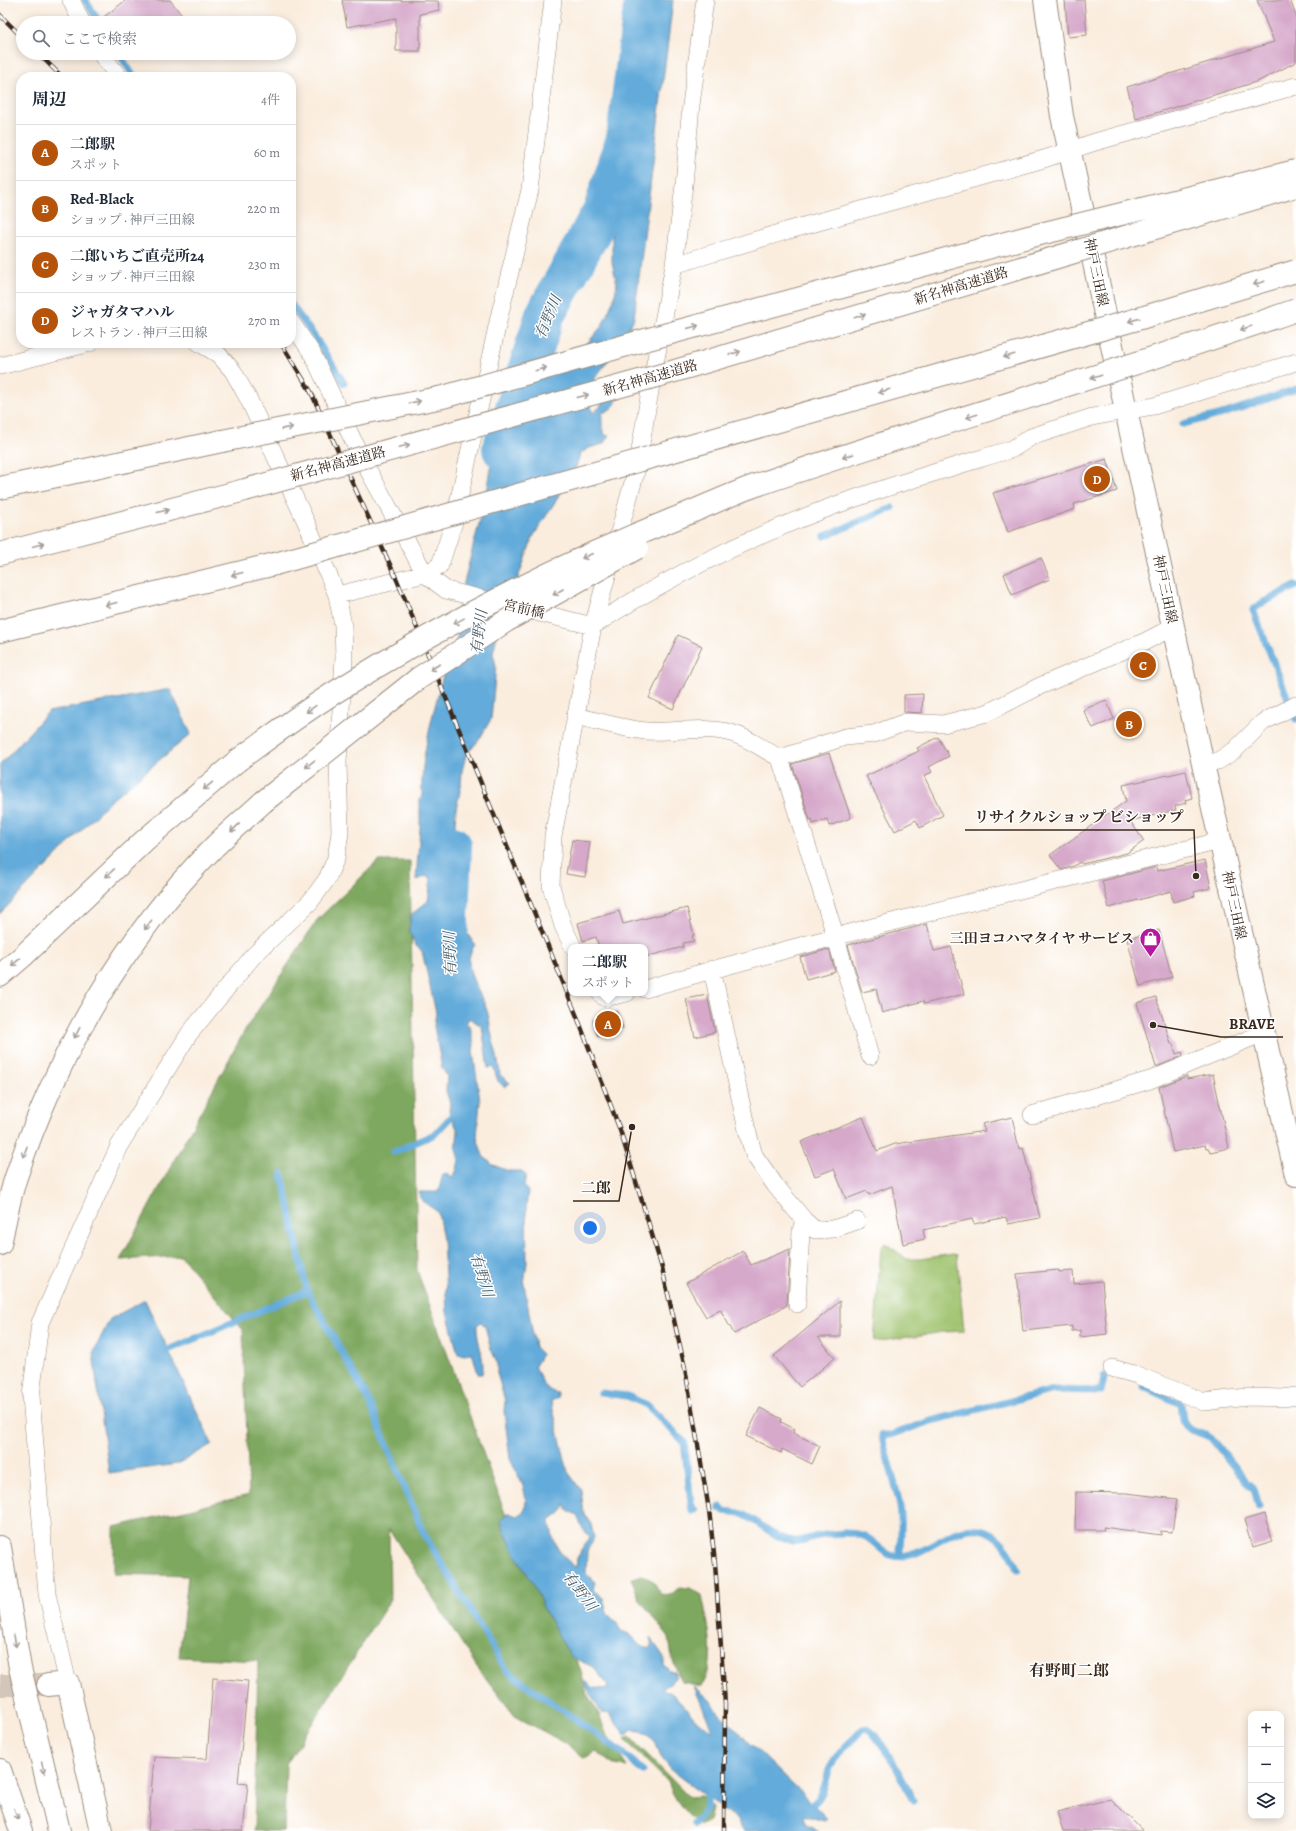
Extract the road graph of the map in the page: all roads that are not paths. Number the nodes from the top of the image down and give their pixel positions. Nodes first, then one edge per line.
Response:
1 (71, 0) edge
2 (553, 0) edge
3 (705, 0) edge
4 (1045, 0) edge
5 (79, 16) edge
6 (106, 60) edge
7 (115, 72) edge
8 (1296, 86) edge
9 (1070, 150) junction
10 (1296, 171) edge
11 (1296, 186) edge
12 (674, 265) junction
13 (1296, 271) edge
14 (1296, 310) edge
15 (296, 329) edge
16 (70, 348) edge
17 (208, 348) edge
18 (1296, 362) edge
19 (0, 366) edge
20 (1126, 410) junction
21 (222, 441) junction
22 (0, 474) edge
23 (752, 487) junction
24 (0, 488) edge
25 (0, 554) edge
26 (425, 574) junction
27 (337, 595) junction
28 (585, 624) junction
29 (1173, 627) junction
30 (0, 631) edge
31 (1296, 705) edge
32 (575, 716) junction
33 (780, 758) junction
34 (1203, 764) junction
35 (1220, 841) junction
36 (836, 938) junction
37 (572, 944) edge
38 (712, 969) junction
39 (0, 976) edge
40 (648, 988) edge
41 (603, 996) edge
42 (614, 996) edge
43 (1263, 1033) junction
44 (870, 1056) dead end
45 (1032, 1115) dead end
46 (1296, 1175) edge
47 (804, 1220) junction
48 (857, 1222) dead end
49 (0, 1244) edge
50 (797, 1304) dead end
51 (1112, 1368) dead end
52 (1296, 1396) edge
53 (0, 1547) edge
54 (58, 1684) joint
55 (0, 1770) edge
56 (21, 1831) edge
57 (59, 1831) edge
58 (101, 1831) edge

1 - 5 street
2 - 26 street
3 - 12 street
4 - 9 main road, 神戸三田線
6 - 7 street
8 - 9 street
9 - 12 street
9 - 20 main road, 神戸三田線
21 -> 10 main road, bridge
25 -> 11 main road, 新名神高速道路, bridge
12 - 28 street
13 -> 30 main road, bridge
14 -> 23 main road, bridge
15 - 26 street
16 - 19 street
17 - 27 street
18 - 20 street
20 - 28 street
20 - 29 main road, 神戸三田線
21 - 22 main road
21 - 24 main road
23 -> 39 main road, bridge
23 -> 49 main road, bridge
26 - 27 street
26 - 28 street, 宮前橋, bridge
27 - 54 street
28 - 32 street
29 - 33 street
29 - 34 main road, 神戸三田線
31 - 34 street
32 - 33 street
32 - 37 street
33 - 36 street
34 - 35 main road, 神戸三田線
35 - 36 street
35 - 43 main road, 神戸三田線
36 - 38 street
36 - 44 street
38 - 40 street
38 - 47 street
41 - 42 street
43 - 45 street
43 - 46 main road, 神戸三田線
47 - 48 street
47 - 50 street
51 - 52 street
53 -> 57 main road
54 - 58 main road
55 -> 56 main road

